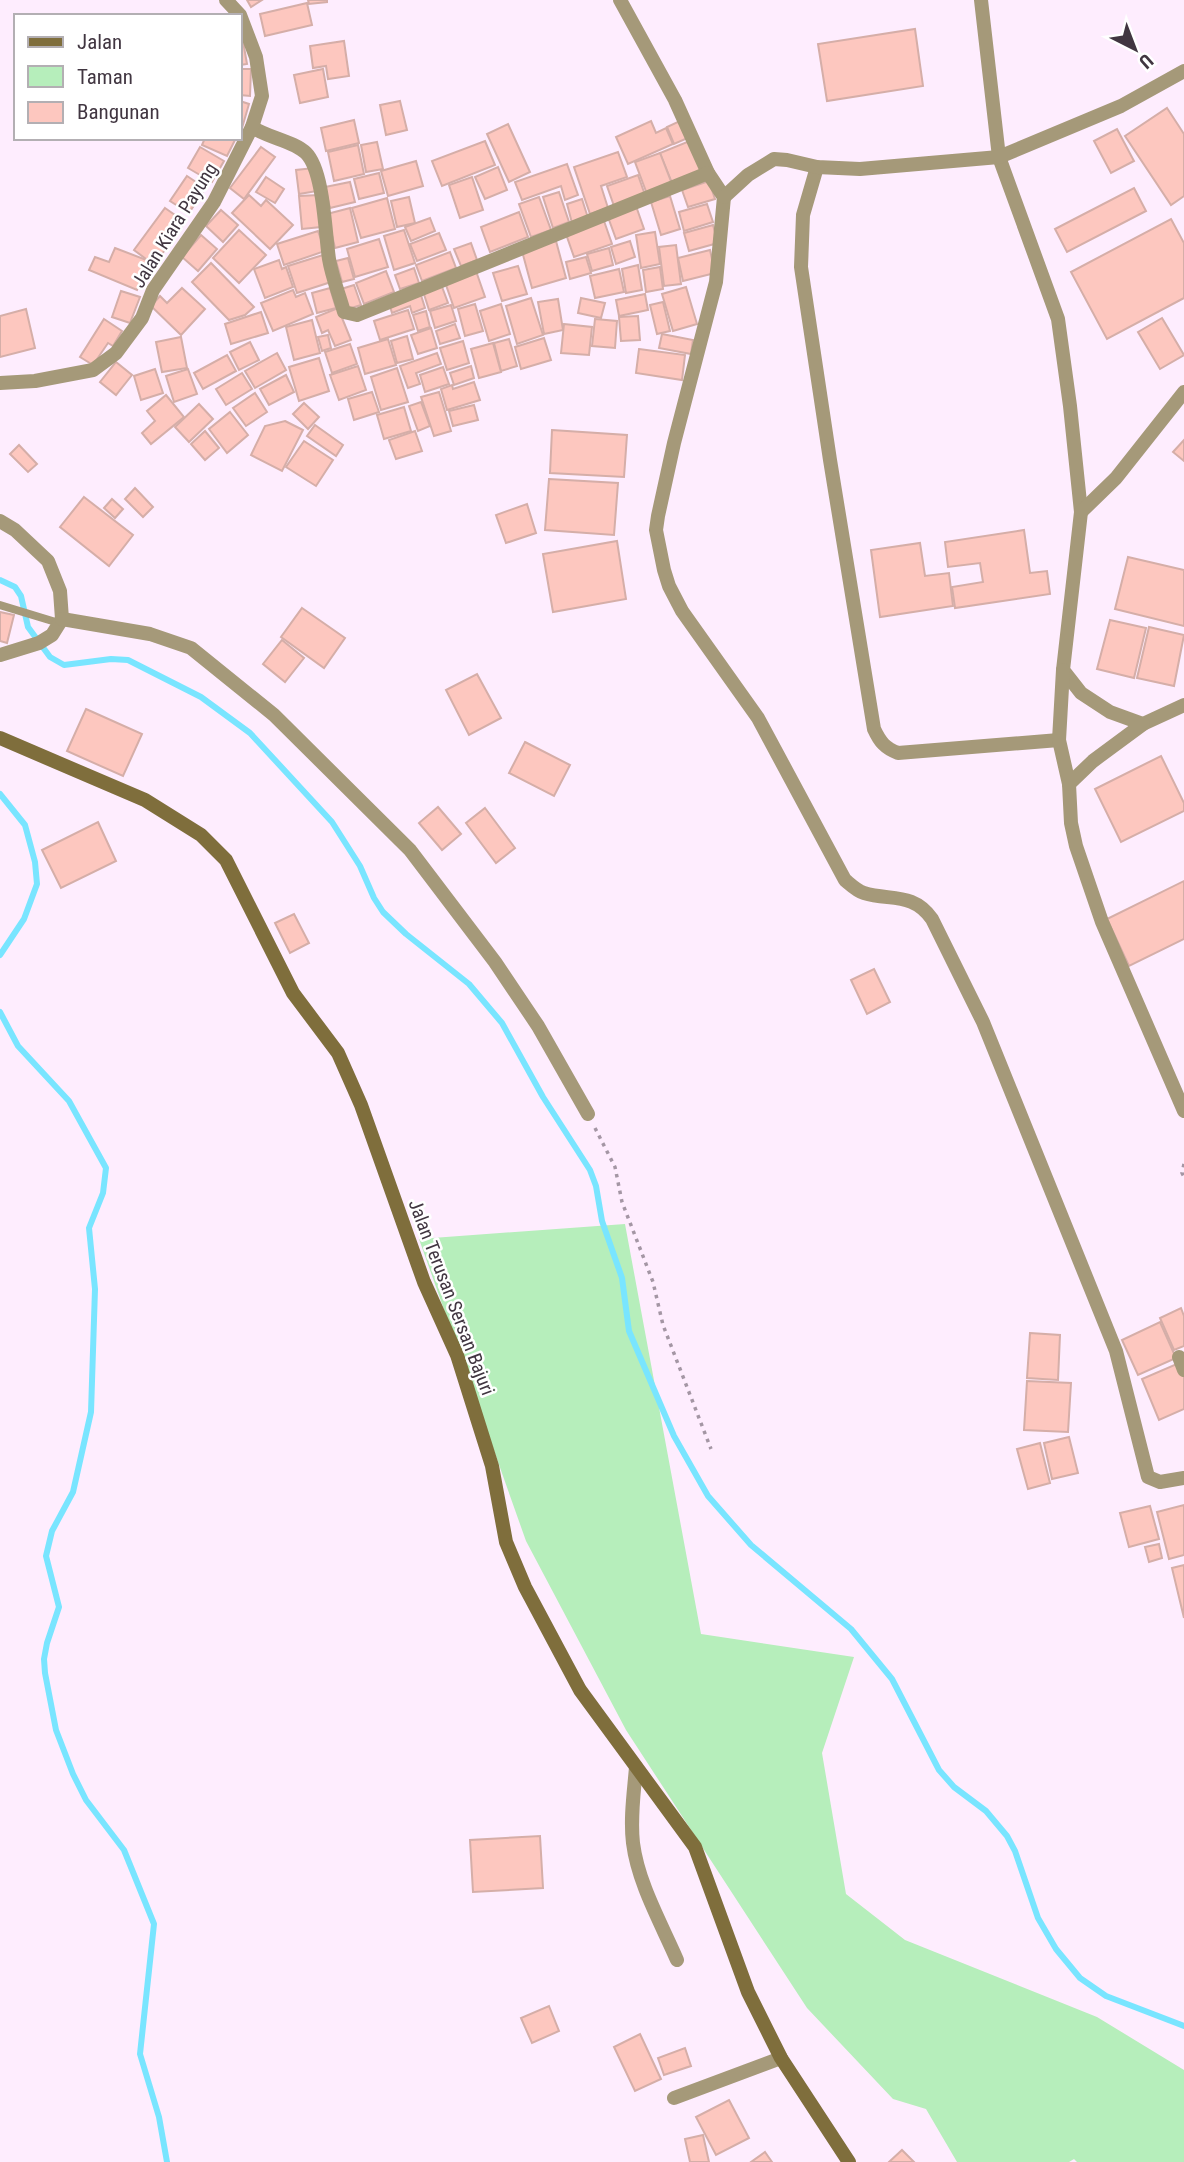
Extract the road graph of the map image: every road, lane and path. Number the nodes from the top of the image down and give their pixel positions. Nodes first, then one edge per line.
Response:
1 (226, 0) edge
2 (620, 0) edge
3 (981, 0) edge
4 (239, 14) edge
5 (242, 20) edge
6 (1184, 71) edge
7 (252, 127) junction
8 (999, 157) junction
9 (817, 167) junction
10 (709, 173) junction
11 (724, 197) junction
12 (0, 383) edge
13 (1184, 393) edge
14 (1081, 512) junction
15 (0, 521) edge
16 (0, 604) edge
17 (61, 621) junction
18 (0, 656) edge
19 (1063, 670) junction
20 (1184, 705) edge
21 (1143, 723) junction
22 (0, 738) edge
23 (1059, 740) junction
24 (1069, 785) junction
25 (1184, 1111) edge
26 (588, 1114) joint
27 (1184, 1164) edge
28 (1184, 1177) edge
29 (711, 1449) dead end
30 (1184, 1478) edge
31 (636, 1767) junction
32 (677, 1960) dead end
33 (781, 2058) junction
34 (674, 2098) dead end
35 (849, 2162) edge

1 - 4 street, Jalan Kiara Payung
2 - 10 street
3 - 8 street
5 - 7 street, Jalan Kiara Payung
6 - 8 street
7 - 10 street
7 - 12 street, Jalan Kiara Payung
8 - 9 street
8 - 14 street
9 - 11 street
9 - 23 street
10 - 11 street
11 - 30 street
13 - 14 street
14 - 19 street
15 - 17 street
16 - 17 lane
17 - 18 street
17 - 26 street
19 - 21 street
19 - 23 street
20 - 21 street
21 - 24 street
22 - 31 main road, Jalan Terusan Sersan Bajuri
23 - 24 street
24 - 25 street
26 - 29 path
27 - 28 path
31 - 32 street
31 - 33 main road, Jalan Terusan Sersan Bajuri
33 - 34 street
33 - 35 main road, Jalan Terusan Sersan Bajuri

